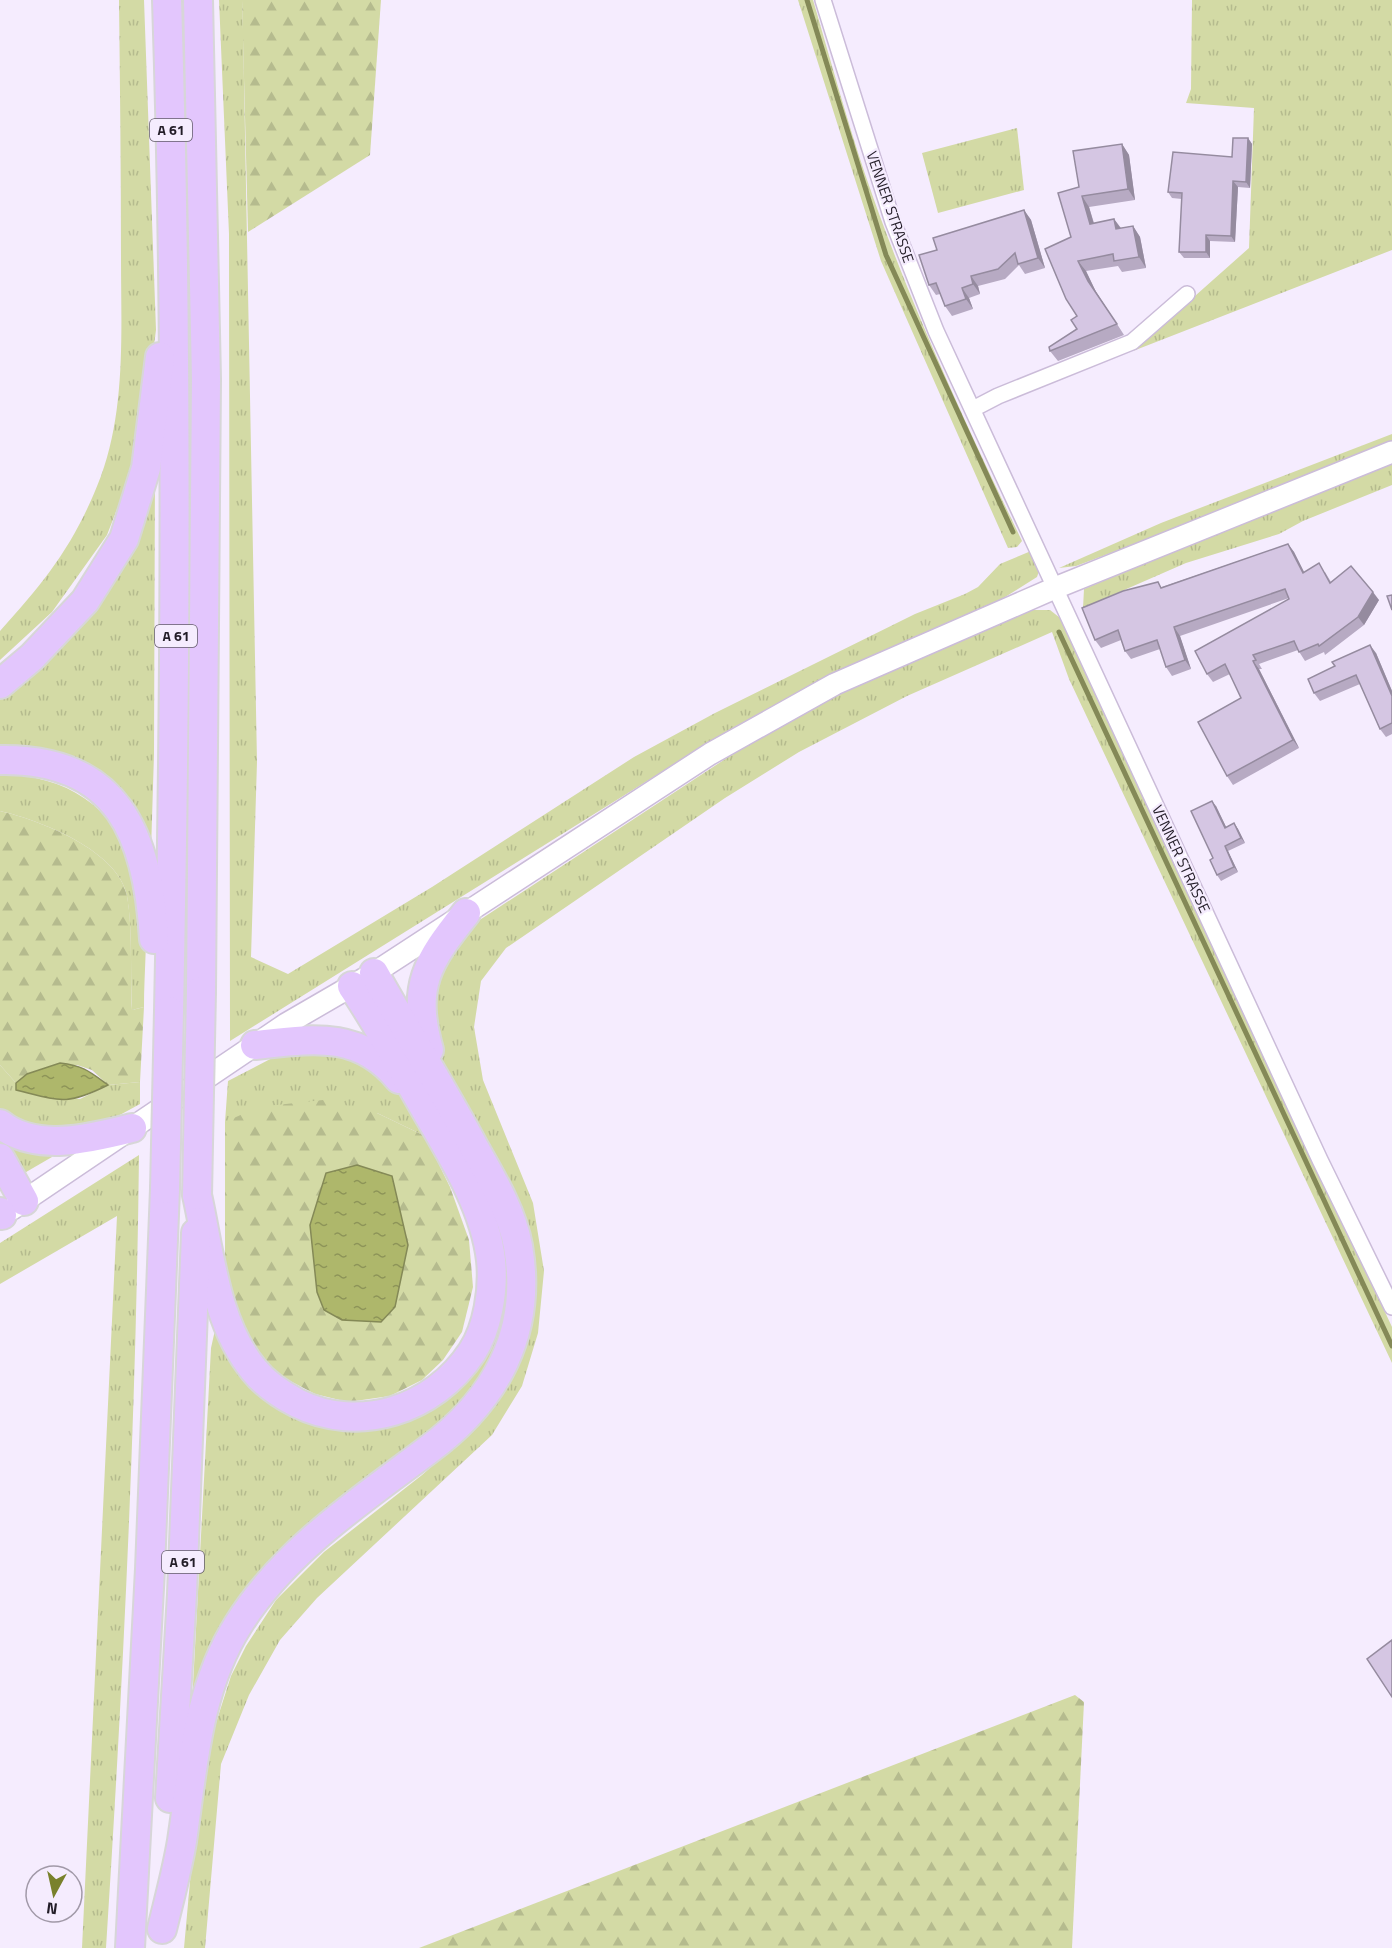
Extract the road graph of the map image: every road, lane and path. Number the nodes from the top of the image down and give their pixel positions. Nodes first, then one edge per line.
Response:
1 (167, 0) edge
2 (198, 0) edge
3 (823, 0) edge
4 (174, 260) junction
5 (1187, 294) dead end
6 (973, 409) junction
7 (1392, 452) edge
8 (1055, 588) junction
9 (0, 684) edge
10 (0, 760) edge
11 (466, 913) junction
12 (363, 979) junction
13 (169, 1011) junction
14 (255, 1045) junction
15 (437, 1077) junction
16 (426, 1112) junction
17 (0, 1124) edge
18 (132, 1128) junction
19 (0, 1158) edge
20 (197, 1195) junction
21 (7, 1211) edge
22 (1392, 1307) edge
23 (161, 1939) edge
24 (129, 1948) edge

1 - 4 highway, A 61
2 - 20 highway, A 61, bridge
3 - 6 street, VENNER STRASSE
4 - 9 highway
4 - 13 highway, A 61
5 - 6 street
6 - 8 street, VENNER STRASSE
7 - 8 street
8 - 11 street
8 - 22 street, VENNER STRASSE
10 - 13 highway
11 - 12 street
11 - 15 highway
12 - 14 street
12 - 15 highway
12 - 16 highway
13 - 24 highway, A 61, bridge
14 - 16 highway
14 - 18 street
15 - 23 highway
16 - 20 highway
17 - 18 highway
18 - 21 street
19 - 21 highway
20 - 23 highway, A 61

